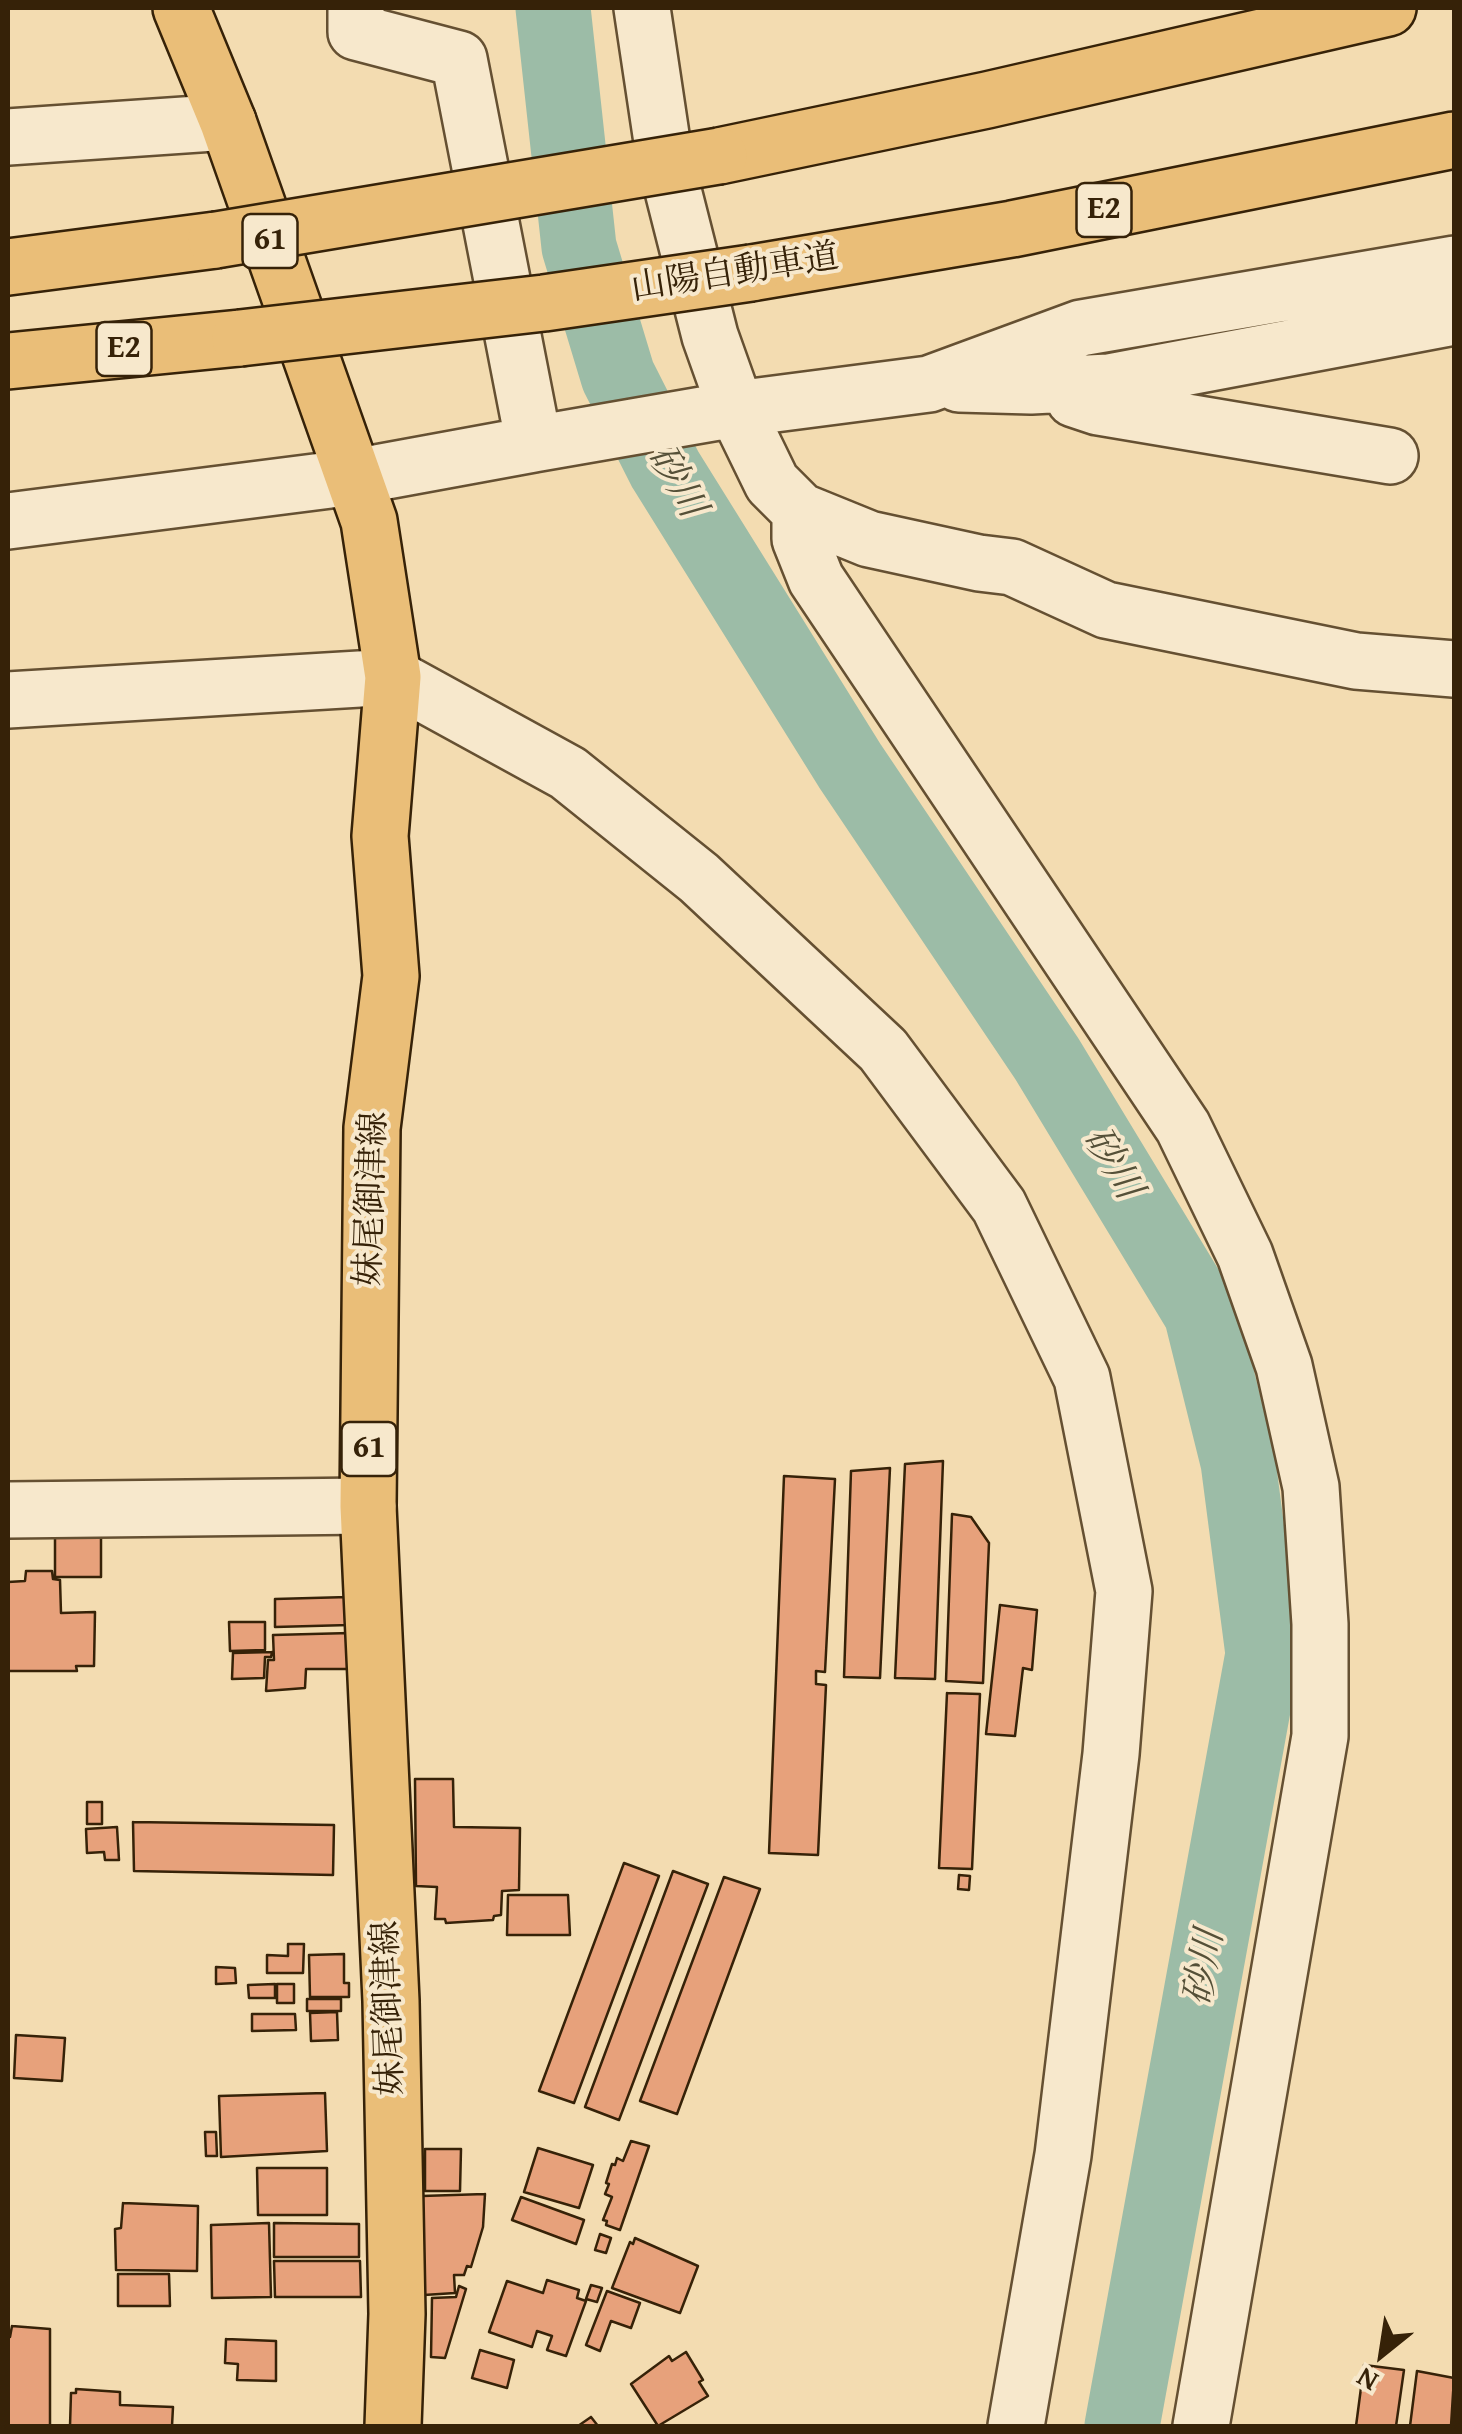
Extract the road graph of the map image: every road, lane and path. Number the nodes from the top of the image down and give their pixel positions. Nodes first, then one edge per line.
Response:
1 (181, 8) edge
2 (356, 8) edge
3 (642, 8) edge
4 (1388, 8) edge
5 (228, 122) junction
6 (8, 137) edge
7 (1454, 140) edge
8 (1454, 264) edge
9 (8, 267) edge
10 (1454, 317) edge
11 (8, 361) edge
12 (929, 384) junction
13 (1031, 386) junction
14 (736, 409) junction
15 (548, 442) junction
16 (1390, 456) dead end
17 (354, 477) junction
18 (800, 511) junction
19 (8, 521) edge
20 (1454, 669) edge
21 (393, 677) junction
22 (8, 700) edge
23 (368, 1506) junction
24 (8, 1510) edge
25 (394, 2426) edge
26 (1016, 2426) edge
27 (1201, 2426) edge

1 - 5 main road, 妹尾御津線 / 61
2 - 15 street
3 - 14 street
4 - 9 main road, bridge
5 - 6 street
5 - 17 main road, 妹尾御津線 / 61
7 - 11 main road, 山陽自動車道 / E2, bridge
8 - 12 street
10 - 13 street
12 - 13 street
12 - 14 street
13 - 16 street
14 - 15 street
14 - 18 street
15 - 17 street
17 - 19 street
17 - 21 main road, 妹尾御津線 / 61
18 - 20 street
18 - 27 street
21 - 22 street
21 - 23 main road, 妹尾御津線 / 61
21 - 26 street
23 - 24 street
23 - 25 main road, 妹尾御津線 / 61

